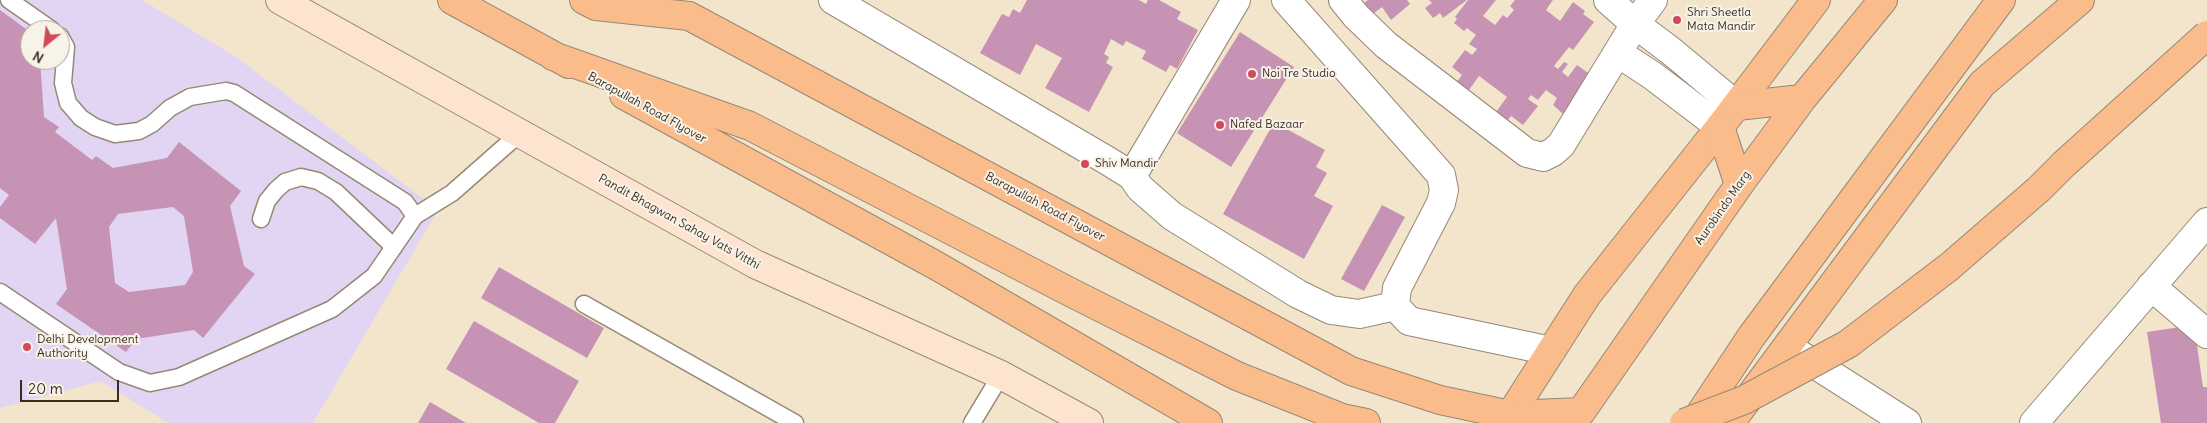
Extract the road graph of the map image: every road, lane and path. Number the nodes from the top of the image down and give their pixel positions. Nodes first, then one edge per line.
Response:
1 (9, 0) edge
2 (280, 0) edge
3 (452, 0) edge
4 (584, 0) edge
5 (833, 0) edge
6 (1236, 0) edge
7 (1286, 0) edge
8 (1343, 0) edge
9 (1608, 0) edge
10 (1653, 0) edge
11 (1816, 0) edge
12 (1883, 0) edge
13 (2001, 0) edge
14 (2080, 0) edge
15 (38, 20) edge
16 (1635, 24) junction
17 (2207, 35) edge
18 (1618, 53) junction
19 (553, 56) junction
20 (63, 70) edge
21 (1802, 99) junction
22 (1729, 117) junction
23 (519, 134) junction
24 (1132, 176) junction
25 (1739, 185) junction
26 (415, 216) junction
27 (261, 219) dead end
28 (2207, 222) edge
29 (394, 247) junction
30 (2151, 286) junction
31 (0, 292) edge
32 (584, 304) dead end
33 (1395, 306) junction
34 (2207, 334) edge
35 (1787, 347) junction
36 (1551, 351) junction
37 (1000, 375) junction
38 (1577, 417) edge
39 (1508, 419) edge
40 (795, 423) edge
41 (972, 423) edge
42 (1089, 423) edge
43 (1208, 423) edge
44 (1366, 423) edge
45 (1684, 423) edge
46 (1694, 423) edge
47 (1730, 423) edge
48 (1907, 423) edge
49 (2034, 423) edge

1 - 15 lane
2 - 23 street, Pandit Bhagwan Sahay Vats Vitthi
3 - 19 main road, Barapullah Road Flyover
4 - 39 main road, Barapullah Road Flyover
5 - 24 street
6 - 24 street
7 - 33 street
8 - 18 street
9 - 16 street
10 - 16 street
11 - 22 main road
12 - 21 main road, Aurobindo Marg
13 - 46 main road
14 - 35 main road
16 - 18 street
16 - 22 street
17 - 45 main road, bridge
18 - 22 street
19 - 43 main road, Barapullah Road Flyover
19 - 44 main road
20 - 26 lane
21 - 22 main road
21 - 25 main road, Aurobindo Marg
22 - 25 main road
22 - 36 main road
23 - 26 lane
23 - 37 street, Pandit Bhagwan Sahay Vats Vitthi
24 - 33 street
25 - 38 main road, Aurobindo Marg
26 - 29 lane
27 - 29 lane
28 - 30 street
29 - 31 lane
30 - 34 street
30 - 49 street
32 - 40 lane
33 - 36 street
35 - 47 main road
35 - 48 street
36 - 39 main road
37 - 41 lane
37 - 42 street, Pandit Bhagwan Sahay Vats Vitthi
38 - 39 main road, Barapullah Road Flyover

